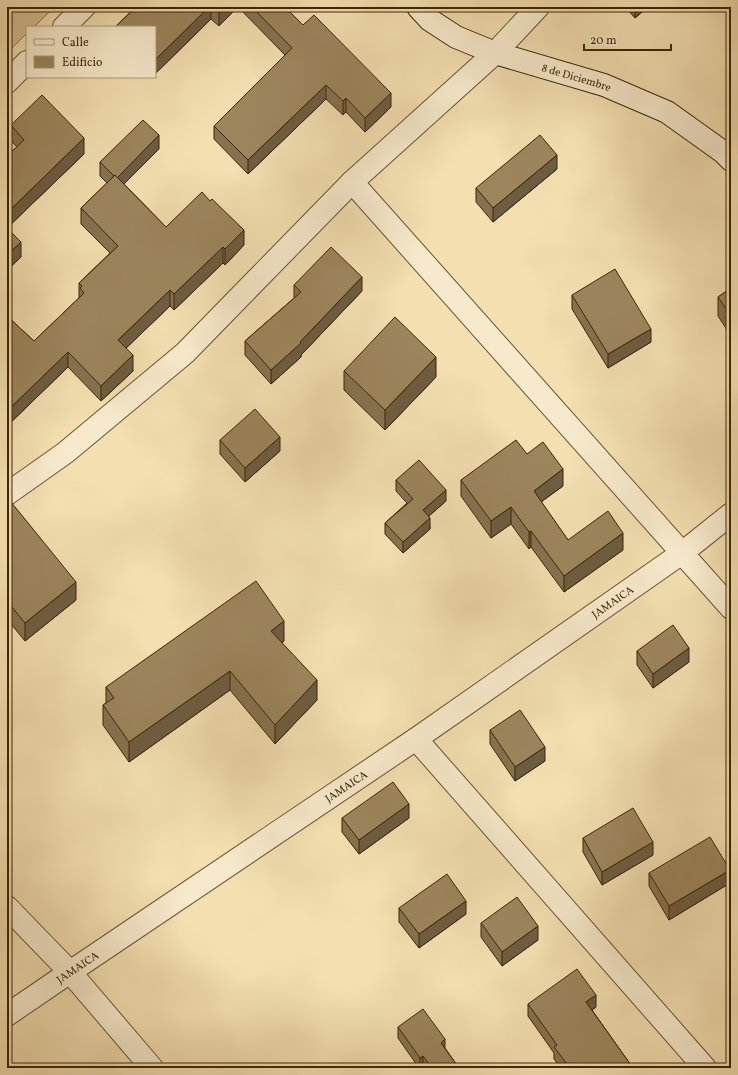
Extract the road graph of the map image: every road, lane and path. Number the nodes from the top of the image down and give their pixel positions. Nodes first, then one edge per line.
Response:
1 (84, 7) edge
2 (418, 7) edge
3 (538, 7) edge
4 (65, 26) edge
5 (495, 52) junction
6 (26, 63) edge
7 (7, 82) edge
8 (731, 160) edge
9 (352, 182) junction
10 (7, 494) edge
11 (731, 514) edge
12 (682, 553) junction
13 (731, 608) edge
14 (416, 739) junction
15 (7, 907) edge
16 (70, 972) junction
17 (7, 1015) edge
18 (152, 1068) edge
19 (705, 1068) edge

1 - 4 street
2 - 5 street, 8 de Diciembre
3 - 5 street
5 - 8 street, 8 de Diciembre
5 - 9 street
6 - 7 street
9 - 10 street
9 - 12 street
11 - 12 street, JAMAICA
12 - 13 street
12 - 14 street, JAMAICA
14 - 16 street, JAMAICA
14 - 19 street
15 - 16 street
16 - 17 street, JAMAICA
16 - 18 street

